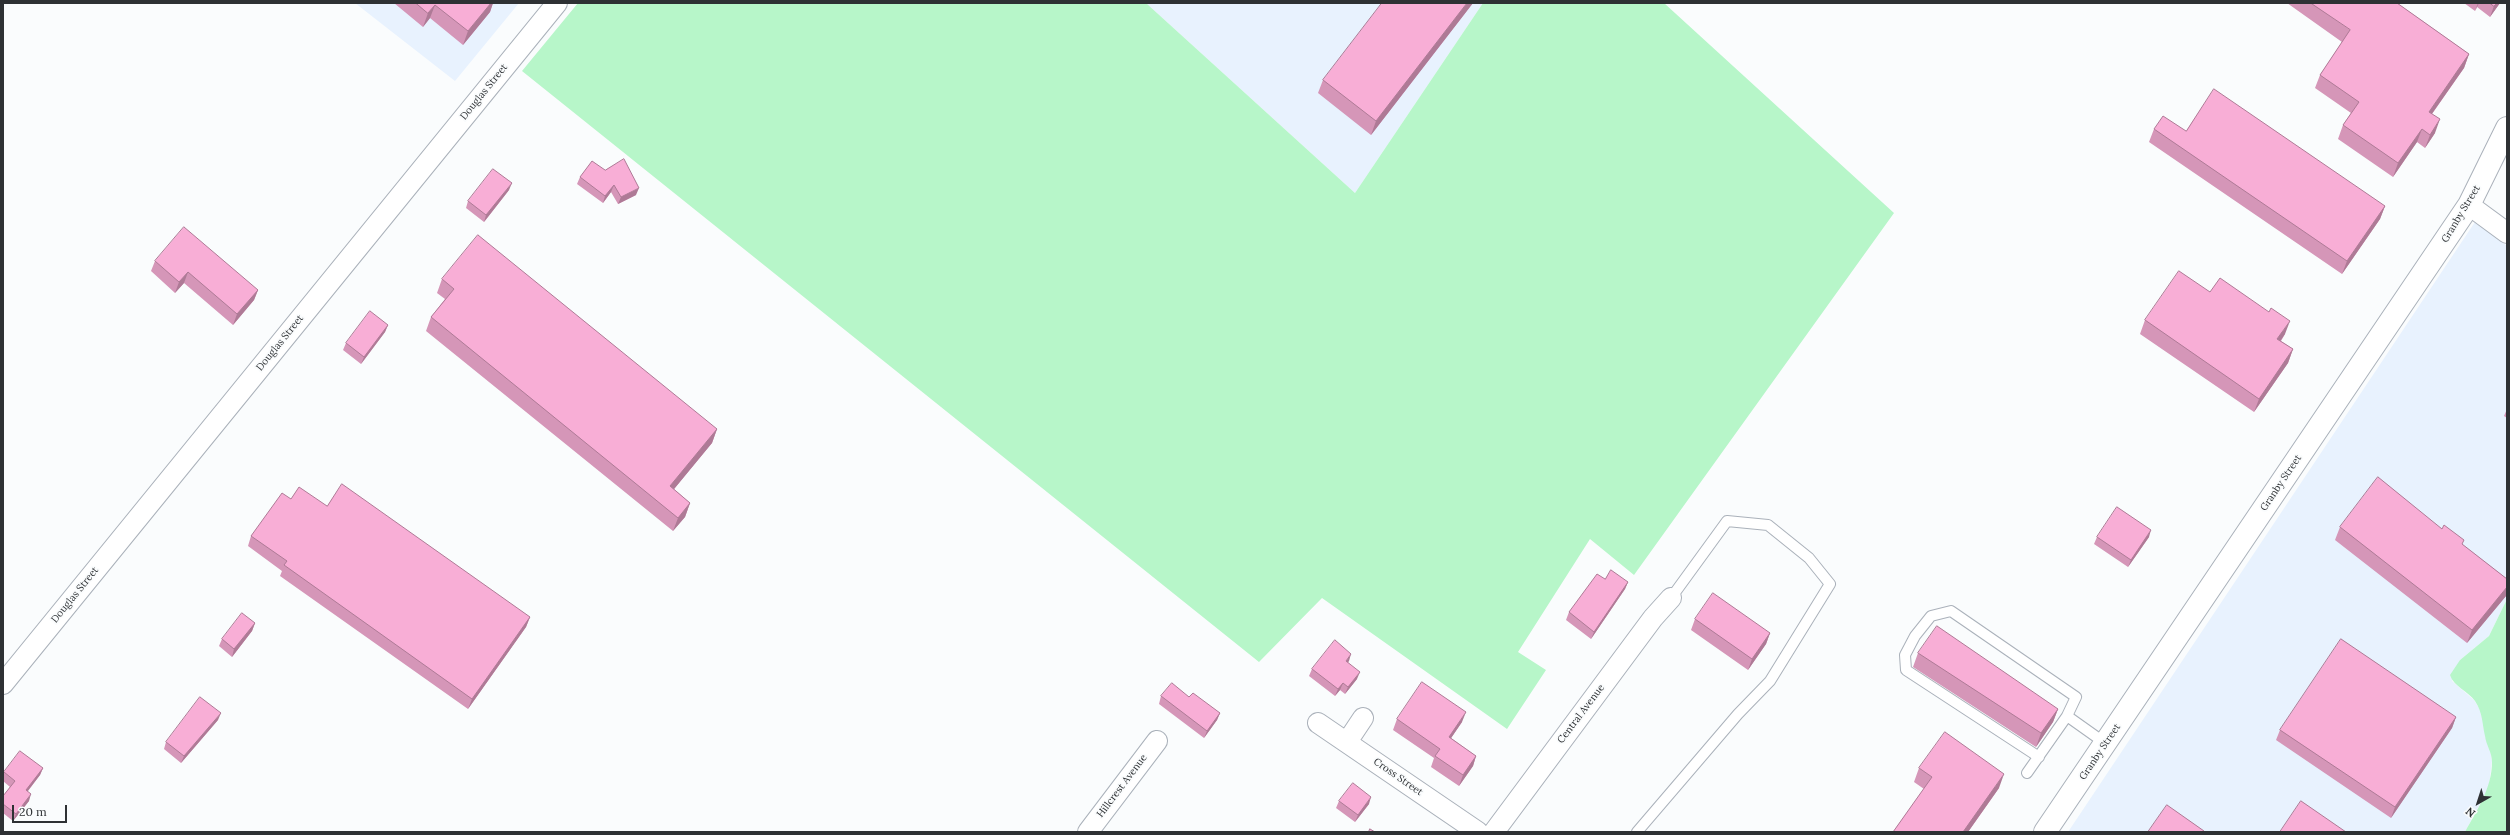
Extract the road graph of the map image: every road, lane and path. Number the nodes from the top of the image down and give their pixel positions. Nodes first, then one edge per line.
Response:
1 (557, 3) edge
2 (2507, 128) edge
3 (2469, 205) junction
4 (2507, 233) edge
5 (1671, 598) joint
6 (3, 684) edge
7 (2067, 716) junction
8 (1363, 718) dead end
9 (1318, 723) dead end
10 (1157, 741) dead end
11 (1347, 742) junction
12 (2105, 743) junction
13 (2039, 757) junction
14 (2027, 774) dead end
15 (1088, 832) edge
16 (1478, 832) edge
17 (1494, 832) edge
18 (1637, 832) edge
19 (2046, 832) edge

1 - 6 street, Douglas Street
2 - 3 main road, Granby Street
3 - 4 street
3 - 12 main road, Granby Street
5 - 17 street, Central Avenue
5 - 18 lane
7 - 12 lane
7 - 13 lane
7 - 13 lane
8 - 11 street
9 - 11 street, Cross Street
10 - 15 street, Hillcrest Avenue
11 - 16 street, Cross Street
12 - 19 main road, Granby Street
13 - 14 lane

